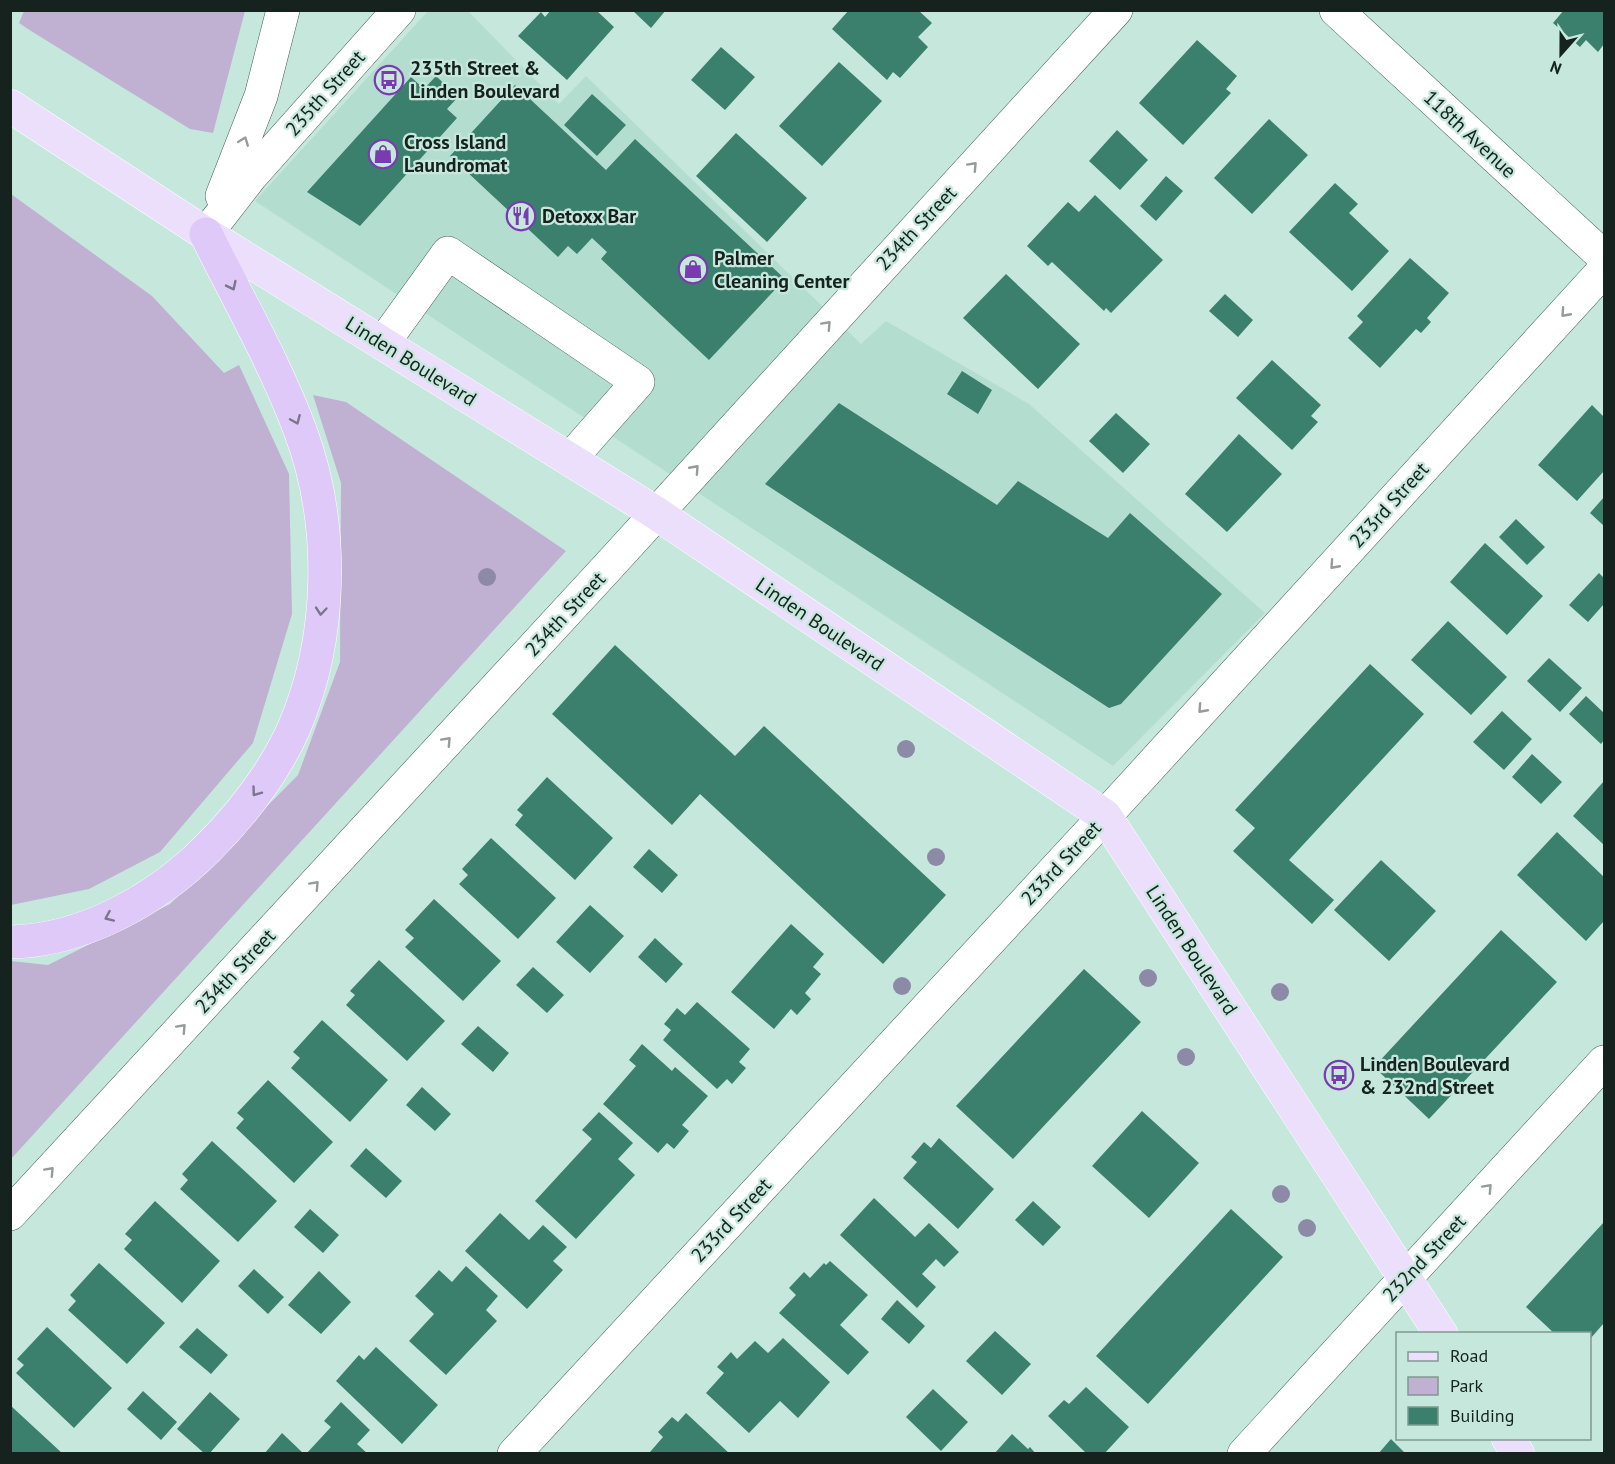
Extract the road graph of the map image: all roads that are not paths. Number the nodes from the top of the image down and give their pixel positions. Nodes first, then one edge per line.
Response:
1 (283, 10) edge
2 (399, 10) edge
3 (1116, 10) edge
4 (1336, 10) edge
5 (10, 106) edge
6 (206, 234) junction
7 (1605, 257) edge
8 (1605, 270) edge
9 (383, 344) junction
10 (570, 459) junction
11 (656, 513) junction
12 (1105, 816) junction
13 (10, 942) edge
14 (1605, 1062) edge
15 (10, 1214) edge
16 (1406, 1278) junction
17 (1440, 1332) edge
18 (1509, 1440) edge
19 (514, 1454) edge
20 (1244, 1454) edge
21 (1518, 1454) edge

6 -> 1 street
2 - 6 street, 235th Street
11 -> 3 street, 234th Street
4 - 7 street, 118th Avenue
5 - 6 main road, Linden Boulevard
6 - 9 main road, Linden Boulevard
6 -> 13 highway
8 -> 12 street, 233rd Street
9 - 10 main road, Linden Boulevard
9 - 10 street
10 - 11 main road, Linden Boulevard
11 - 12 main road, Linden Boulevard
15 -> 11 street, 234th Street
12 - 16 main road, Linden Boulevard
12 - 19 street, 233rd Street
16 -> 14 street, 232nd Street
16 - 17 main road, Linden Boulevard
16 - 20 street, 232nd Street
18 - 21 main road

